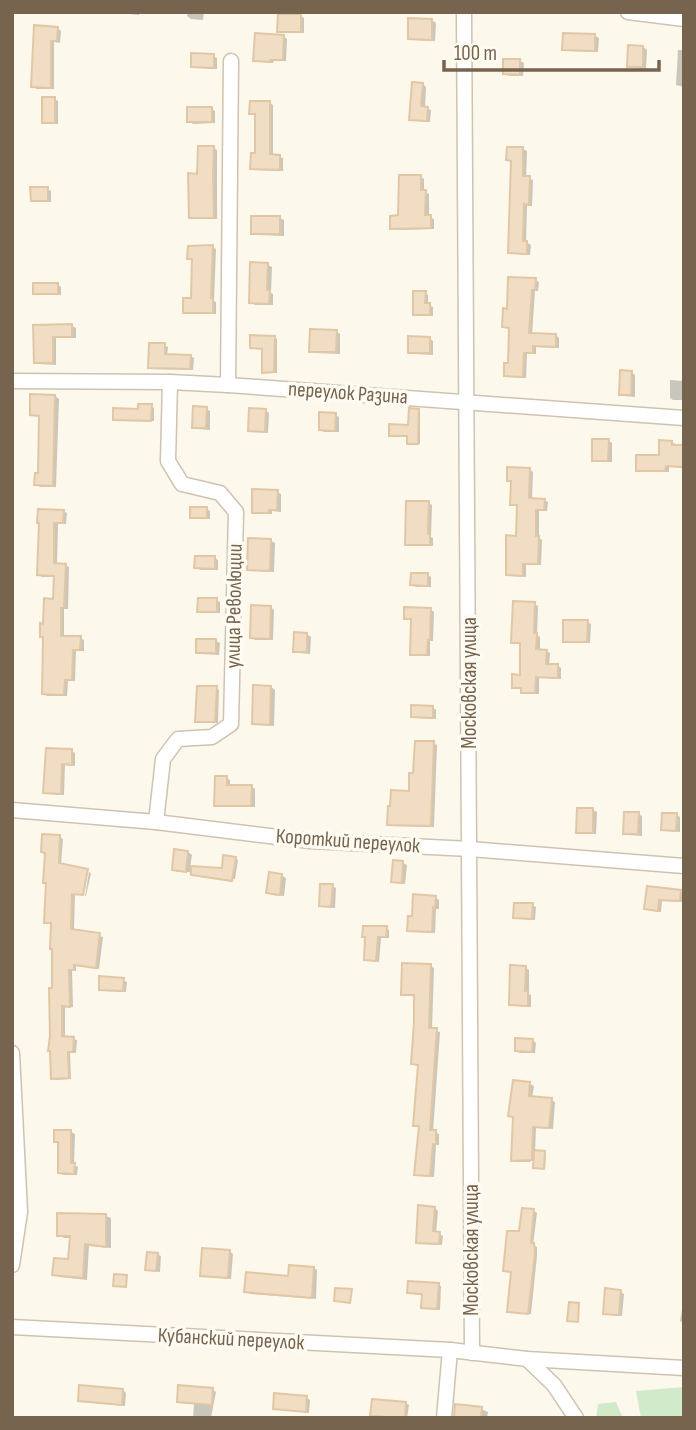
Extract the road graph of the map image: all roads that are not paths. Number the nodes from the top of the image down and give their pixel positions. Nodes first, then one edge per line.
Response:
1 (464, 12) edge
2 (628, 12) edge
3 (684, 19) edge
4 (231, 61) dead end
5 (12, 381) edge
6 (170, 382) junction
7 (228, 385) junction
8 (467, 402) junction
9 (684, 418) edge
10 (12, 810) edge
11 (156, 822) junction
12 (470, 849) junction
13 (684, 866) edge
14 (12, 1053) edge
15 (12, 1265) edge
16 (12, 1327) edge
17 (450, 1350) junction
18 (472, 1353) junction
19 (527, 1359) junction
20 (684, 1368) edge
21 (444, 1418) edge
22 (576, 1418) edge

1 - 8 street, Московская улица
2 - 3 street
4 - 7 street
5 - 6 street, переулок Разина
6 - 7 street, переулок Разина
6 - 11 street, улица Революции
7 - 8 street, переулок Разина
8 - 9 street, переулок Разина
8 - 12 street, Московская улица
10 - 11 street, Короткий переулок
11 - 12 street, Короткий переулок
12 - 13 street, Короткий переулок
12 - 18 street, Московская улица
14 - 15 street
16 - 17 street, Кубанский переулок
17 - 18 street, Кубанский переулок
17 - 21 street
18 - 19 street, Кубанский переулок
19 - 20 street, Кубанский переулок
19 - 22 street

